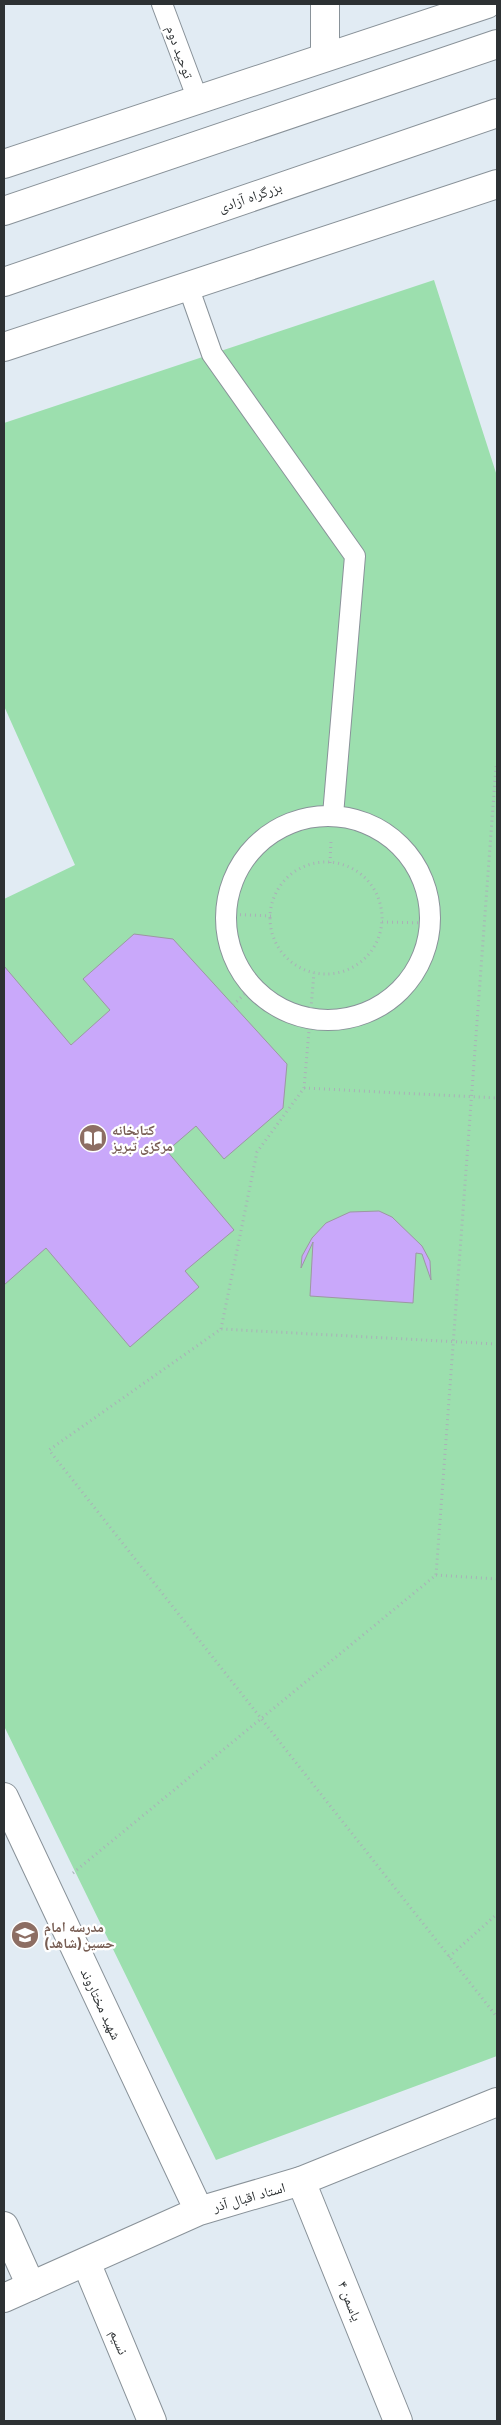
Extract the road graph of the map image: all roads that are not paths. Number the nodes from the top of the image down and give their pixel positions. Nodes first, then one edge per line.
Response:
1 (162, 4) edge
2 (325, 4) edge
3 (487, 4) edge
4 (497, 44) edge
5 (325, 58) junction
6 (198, 100) junction
7 (497, 113) edge
8 (4, 164) edge
9 (497, 184) edge
10 (4, 211) edge
11 (4, 282) edge
12 (188, 286) junction
13 (4, 348) edge
14 (332, 815) junction
15 (4, 1797) edge
16 (497, 2102) edge
17 (301, 2181) junction
18 (199, 2211) junction
19 (4, 2226) edge
20 (86, 2262) junction
21 (31, 2286) junction
22 (4, 2298) edge
23 (152, 2421) edge
24 (398, 2421) edge

1 - 6 lane, توحید دوم
2 - 5 main road
3 - 5 main road
4 - 10 main road
5 - 6 main road
6 - 8 main road
7 - 11 main road, بزرگراه آزادی
9 - 12 main road
12 - 13 main road
12 - 14 lane
14 - 14 lane
15 - 18 main road, شهید مختاروند
16 - 17 main road, استاد اقبال آذر
17 - 18 main road, استاد اقبال آذر
17 - 24 main road, یاسمن ۴
18 - 20 main road, استاد اقبال آذر
19 - 21 main road
20 - 21 main road, استاد اقبال آذر
20 - 23 main road, نسیم
21 - 22 main road, استاد اقبال آذر

